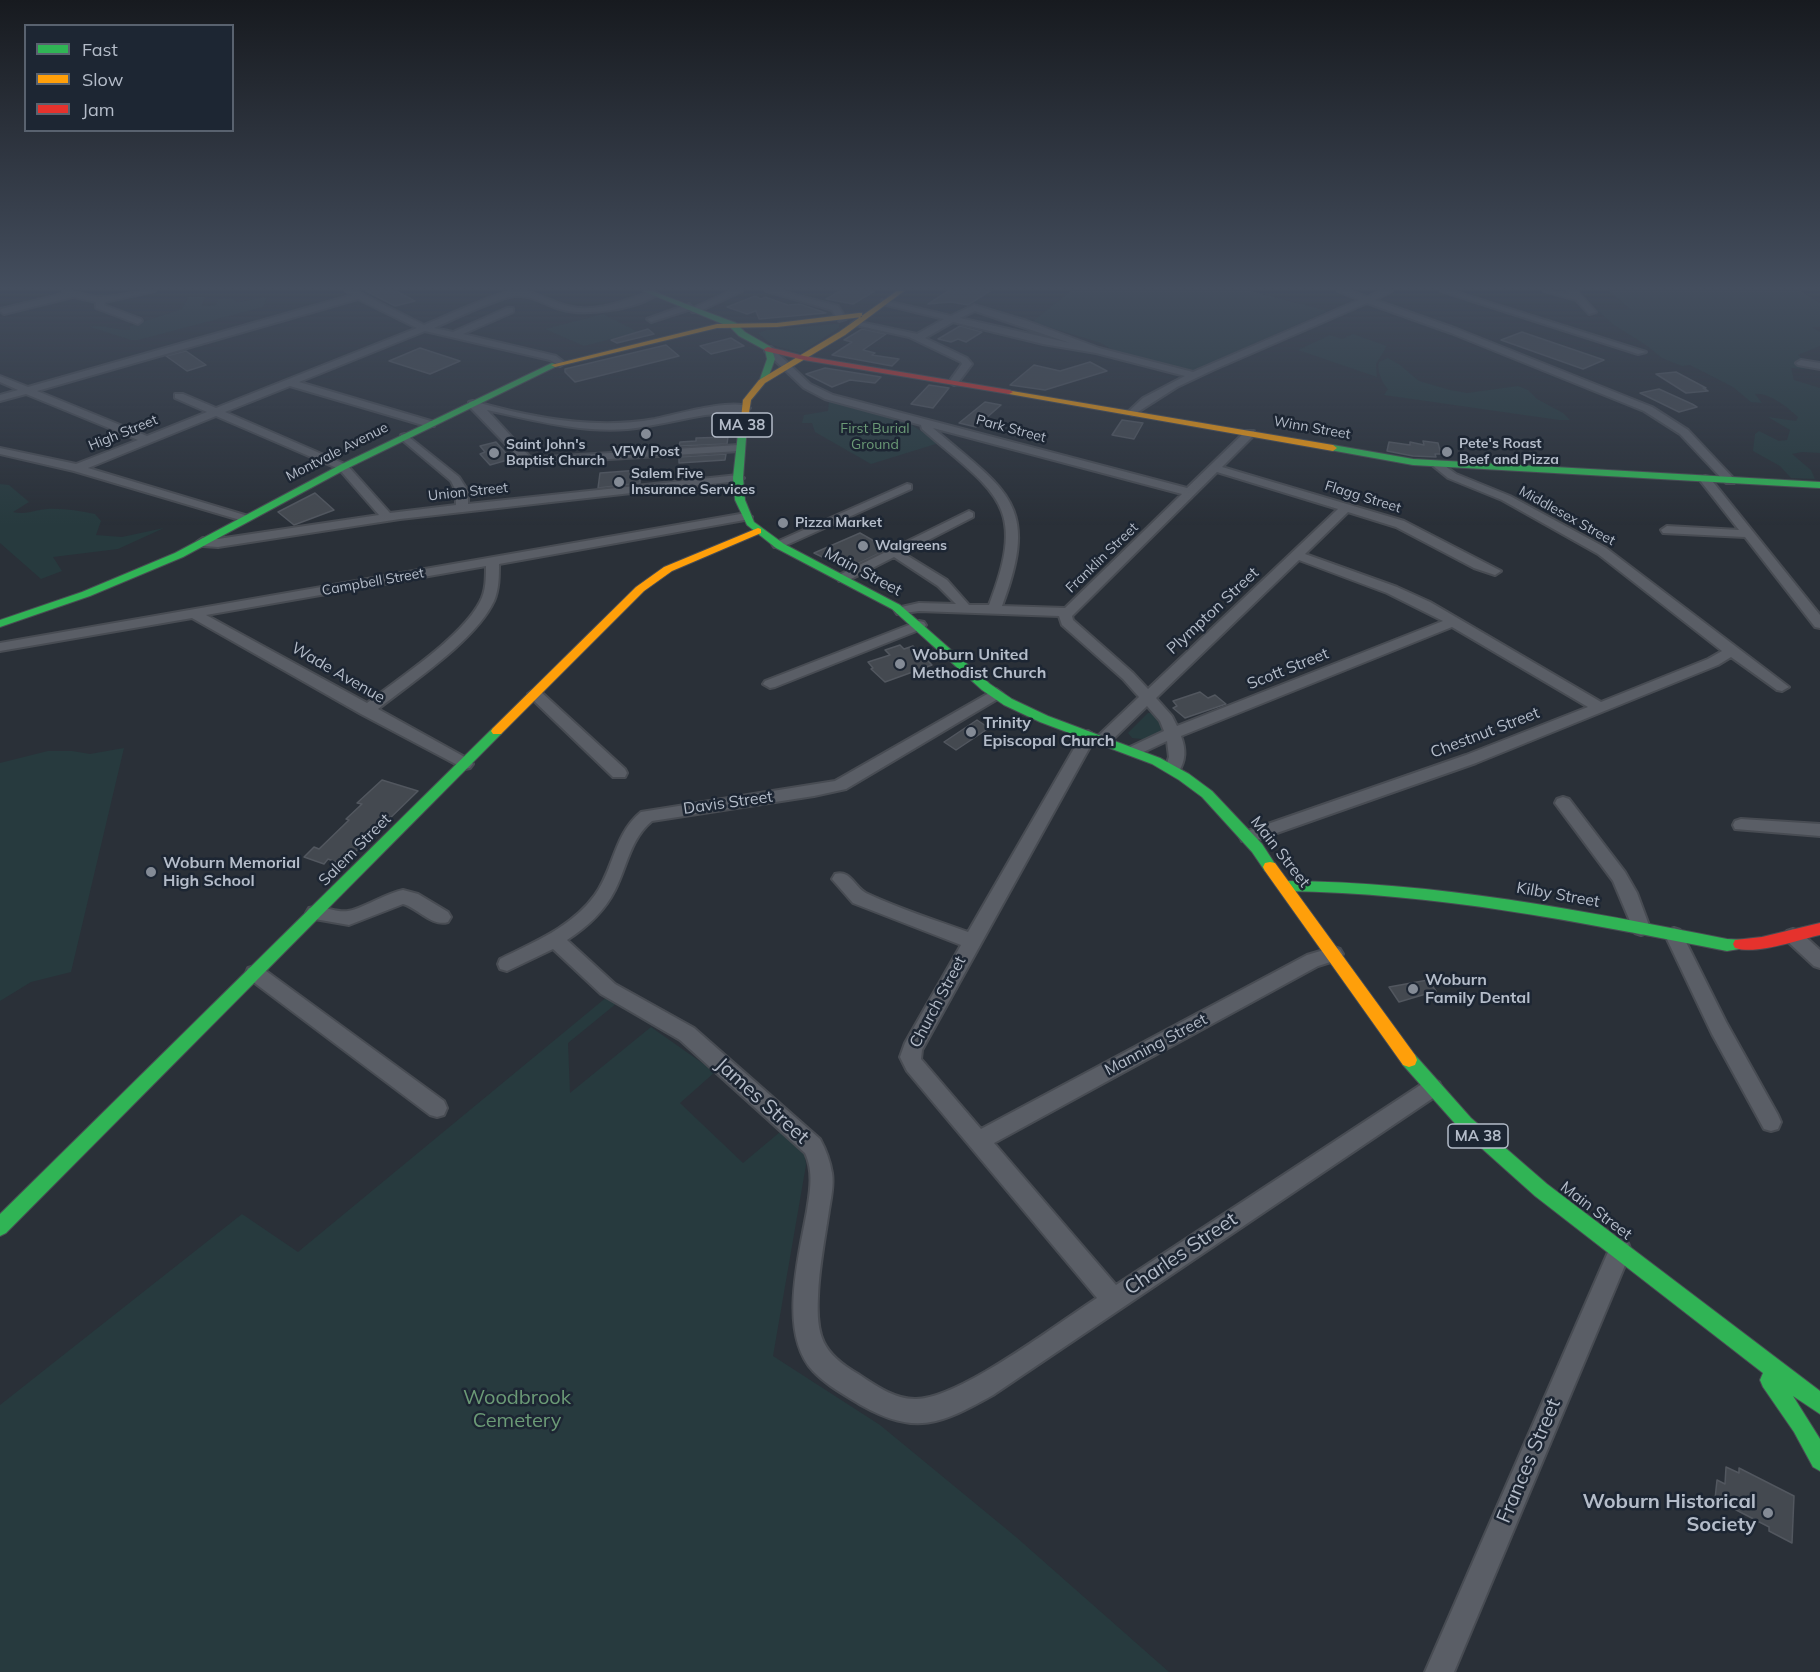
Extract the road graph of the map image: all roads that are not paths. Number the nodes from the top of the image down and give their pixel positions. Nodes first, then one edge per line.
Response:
1 (98, 369) edge
2 (324, 369) edge
3 (547, 369) edge
4 (767, 369) edge
5 (782, 369) edge
6 (790, 369) edge
7 (873, 369) edge
8 (963, 369) edge
9 (1168, 369) edge
10 (1211, 369) edge
11 (1552, 369) edge
12 (1195, 376) junction
13 (0, 379) edge
14 (764, 379) junction
15 (954, 382) junction
16 (290, 383) junction
17 (28, 390) junction
18 (179, 396) dead end
19 (0, 398) edge
20 (472, 404) junction
21 (745, 408) junction
22 (1133, 412) junction
23 (215, 413) junction
24 (926, 422) junction
25 (430, 424) junction
26 (1250, 434) junction
27 (405, 437) junction
28 (147, 440) junction
29 (740, 448) junction
30 (0, 451) edge
31 (1437, 465) junction
32 (343, 467) junction
33 (77, 468) junction
34 (1215, 468) junction
35 (738, 478) junction
36 (1705, 479) junction
37 (1730, 481) junction
38 (1820, 485) edge
39 (907, 487) dead end
40 (1191, 493) junction
41 (1347, 507) junction
42 (462, 508) junction
43 (969, 515) dead end
44 (387, 517) junction
45 (746, 517) junction
46 (243, 518) junction
47 (1667, 530) dead end
48 (758, 531) junction
49 (1748, 534) junction
50 (203, 542) junction
51 (778, 544) junction
52 (893, 552) junction
53 (1297, 555) junction
54 (493, 561) junction
55 (1495, 571) dead end
56 (843, 578) junction
57 (965, 608) junction
58 (994, 609) junction
59 (902, 611) junction
60 (1068, 612) junction
61 (193, 613) junction
62 (1455, 621) junction
63 (0, 624) edge
64 (1820, 624) edge
65 (919, 625) junction
66 (0, 647) edge
67 (1731, 651) junction
68 (770, 684) dead end
69 (1782, 687) dead end
70 (535, 694) junction
71 (996, 694) junction
72 (1148, 697) junction
73 (1599, 707) junction
74 (366, 711) junction
75 (1173, 733) junction
76 (1096, 738) junction
77 (1135, 751) junction
78 (465, 764) junction
79 (1173, 770) junction
80 (619, 773) dead end
81 (1563, 803) dead end
82 (1741, 825) dead end
83 (1820, 830) edge
84 (1248, 837) junction
85 (841, 879) dead end
86 (1286, 886) junction
87 (315, 913) junction
88 (442, 916) dead end
89 (1641, 928) junction
90 (1820, 929) edge
91 (1674, 935) junction
92 (1793, 936) junction
93 (554, 938) junction
94 (971, 941) junction
95 (1334, 954) junction
96 (1820, 961) edge
97 (507, 964) dead end
98 (255, 973) junction
99 (1432, 1088) junction
100 (437, 1108) dead end
101 (1771, 1122) dead end
102 (980, 1140) junction
103 (0, 1227) edge
104 (1620, 1251) junction
105 (1113, 1299) junction
106 (1724, 1331) junction
107 (1820, 1404) edge
108 (927, 1413) joint
109 (1820, 1460) edge
110 (1439, 1672) edge

1 - 17 street
2 - 16 street, High Street
3 - 20 main road, Montvale Avenue
4 - 14 main road, Main Street / MA 38
5 - 14 main road, Main Street / MA 38
6 - 24 street, Park Street
7 - 15 main road, Winn Street
8 - 15 street
9 - 12 street
10 - 12 street
11 - 37 street
12 - 22 street
13 - 17 street
14 - 21 main road, Main Street / MA 38
15 - 22 main road, Winn Street
16 - 23 street, High Street
16 - 25 street
17 - 19 street
17 - 28 street
18 - 23 street
20 - 21 street
20 - 25 main road, Montvale Avenue
20 - 29 street
21 - 29 main road, Main Street / MA 38
22 - 26 main road, Winn Street
23 - 28 street, High Street
23 - 32 street
24 - 40 street, Park Street
24 - 58 street
25 - 27 main road, Montvale Avenue
26 - 31 main road, Winn Street
26 - 34 street, Franklin Street
27 - 32 main road, Montvale Avenue
27 - 42 street
28 - 33 street, High Street
29 - 35 main road, Main Street / MA 38
30 - 33 street
31 - 36 main road, Winn Street
31 - 67 street, Middlesex Street
32 - 44 street
32 - 46 main road, Montvale Avenue
33 - 46 street
34 - 40 street, Franklin Street
34 - 41 street, Flagg Street
35 - 42 street, Union Street
35 - 45 main road, Main Street / MA 38
36 - 37 main road, Winn Street
36 - 49 street
37 - 38 main road, Winn Street
39 - 51 street
40 - 60 street, Franklin Street
41 - 53 street, Plympton Street
41 - 55 street, Flagg Street
42 - 44 street, Union Street
43 - 52 street
44 - 50 street, Union Street
45 - 48 main road, Main Street / MA 38
45 - 54 street, Campbell Street
46 - 50 main road, Montvale Avenue
47 - 49 street
48 - 51 main road, Main Street / MA 38
48 - 70 main road, Salem Street
49 - 64 street
50 - 63 main road, Montvale Avenue
51 - 56 main road, Main Street / MA 38
52 - 56 street
52 - 57 street
53 - 62 street
53 - 72 street, Plympton Street
54 - 61 street, Campbell Street
54 - 74 street
56 - 59 main road, Main Street / MA 38
57 - 58 street, Franklin Street
57 - 59 street, Franklin Street
58 - 60 street, Franklin Street
59 - 65 main road, Main Street / MA 38
60 - 72 street
61 - 66 street, Campbell Street
61 - 74 street, Wade Avenue
62 - 73 street
62 - 75 street, Scott Street
65 - 68 street
65 - 71 main road, Main Street / MA 38
67 - 69 street, Middlesex Street
67 - 73 street, Chestnut Street
70 - 78 main road, Salem Street
70 - 80 street
71 - 76 main road, Main Street / MA 38
71 - 93 street, Davis Street
72 - 75 street
72 - 76 street, Plympton Street
73 - 84 street, Chestnut Street
74 - 78 street, Wade Avenue
75 - 77 street, Scott Street
75 - 79 street
76 - 77 main road, Main Street / MA 38
76 - 94 street, Church Street
77 - 79 main road, Main Street / MA 38
78 - 87 main road, Salem Street
79 - 84 main road, Main Street / MA 38
81 - 89 street
82 - 83 street
84 - 86 main road, Main Street / MA 38
85 - 94 street
86 - 89 main road, Kilby Street
86 - 95 main road, Main Street / MA 38
87 - 88 street
87 - 98 main road, Salem Street
89 - 91 main road, Kilby Street
90 - 92 main road, Kilby Street
91 - 92 main road, Kilby Street
91 - 101 street
92 - 96 street
93 - 97 street, Davis Street
93 - 108 street, James Street
94 - 102 street, Church Street
95 - 99 main road, Main Street / MA 38
95 - 102 street, Manning Street
98 - 100 street
98 - 103 main road, Salem Street
99 - 104 main road, Main Street / MA 38
99 - 105 street, Charles Street
102 - 105 street, Church Street
104 - 106 main road, Main Street / MA 38
104 - 110 street, Frances Street
105 - 108 street, Charles Street
106 - 107 main road, Main Street / MA 38
106 - 109 main road

